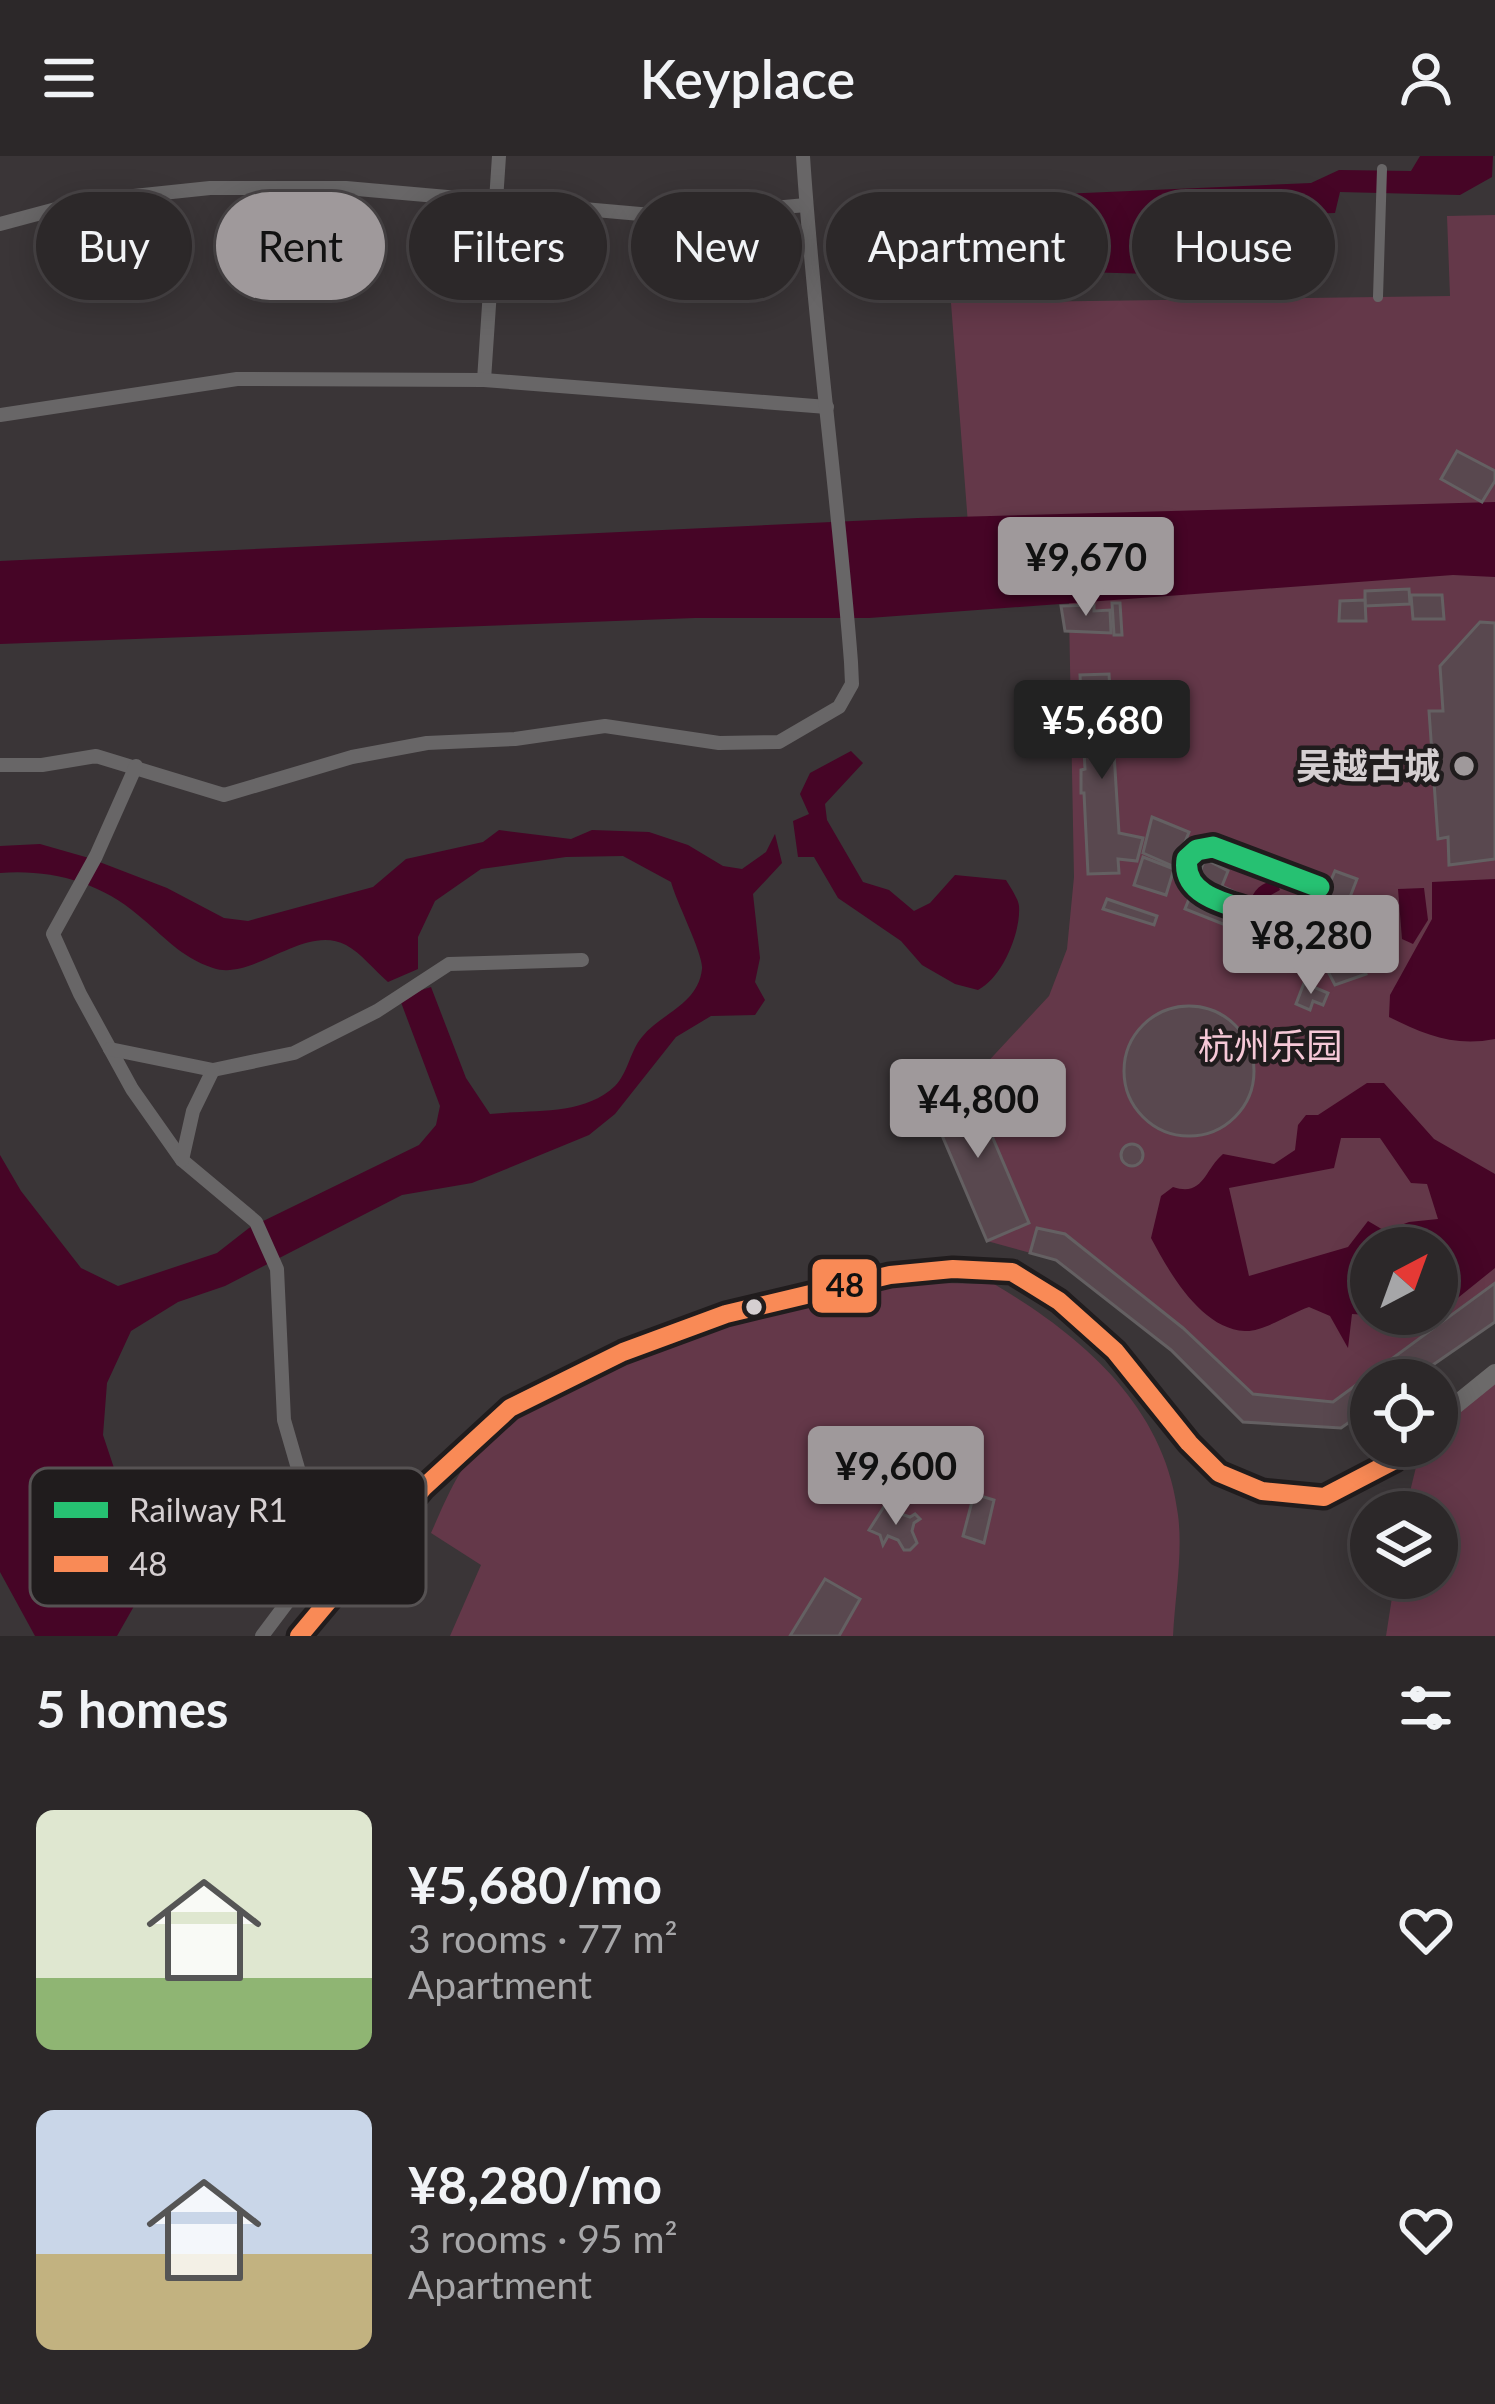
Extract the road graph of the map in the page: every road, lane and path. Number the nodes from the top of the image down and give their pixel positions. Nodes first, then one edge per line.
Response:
1 (499, 156) edge
2 (803, 156) edge
3 (1382, 169) dead end
4 (497, 192) edge
5 (409, 193) edge
6 (806, 205) junction
7 (607, 210) edge
8 (0, 224) edge
9 (1378, 297) dead end
10 (490, 300) edge
11 (484, 380) junction
12 (827, 406) junction
13 (0, 415) edge
14 (0, 765) edge
15 (136, 766) junction
16 (582, 960) dead end
17 (110, 1049) junction
18 (213, 1070) junction
19 (182, 1160) junction
20 (1495, 1373) edge
21 (1458, 1403) edge
22 (1383, 1467) edge
23 (298, 1468) edge
24 (426, 1485) edge
25 (284, 1606) edge
26 (324, 1606) edge
27 (262, 1636) edge
28 (299, 1636) edge

1 - 4 street
2 - 6 street
3 - 9 street
5 - 8 street
6 - 7 street
6 - 12 street
10 - 11 street
11 - 12 street
11 - 13 street
12 - 15 street
14 - 15 street
15 - 17 street
16 - 18 street
17 - 18 street
17 - 19 street
18 - 19 street
19 - 23 street
20 - 21 main road
22 - 24 main road
25 - 27 street
26 - 28 main road

